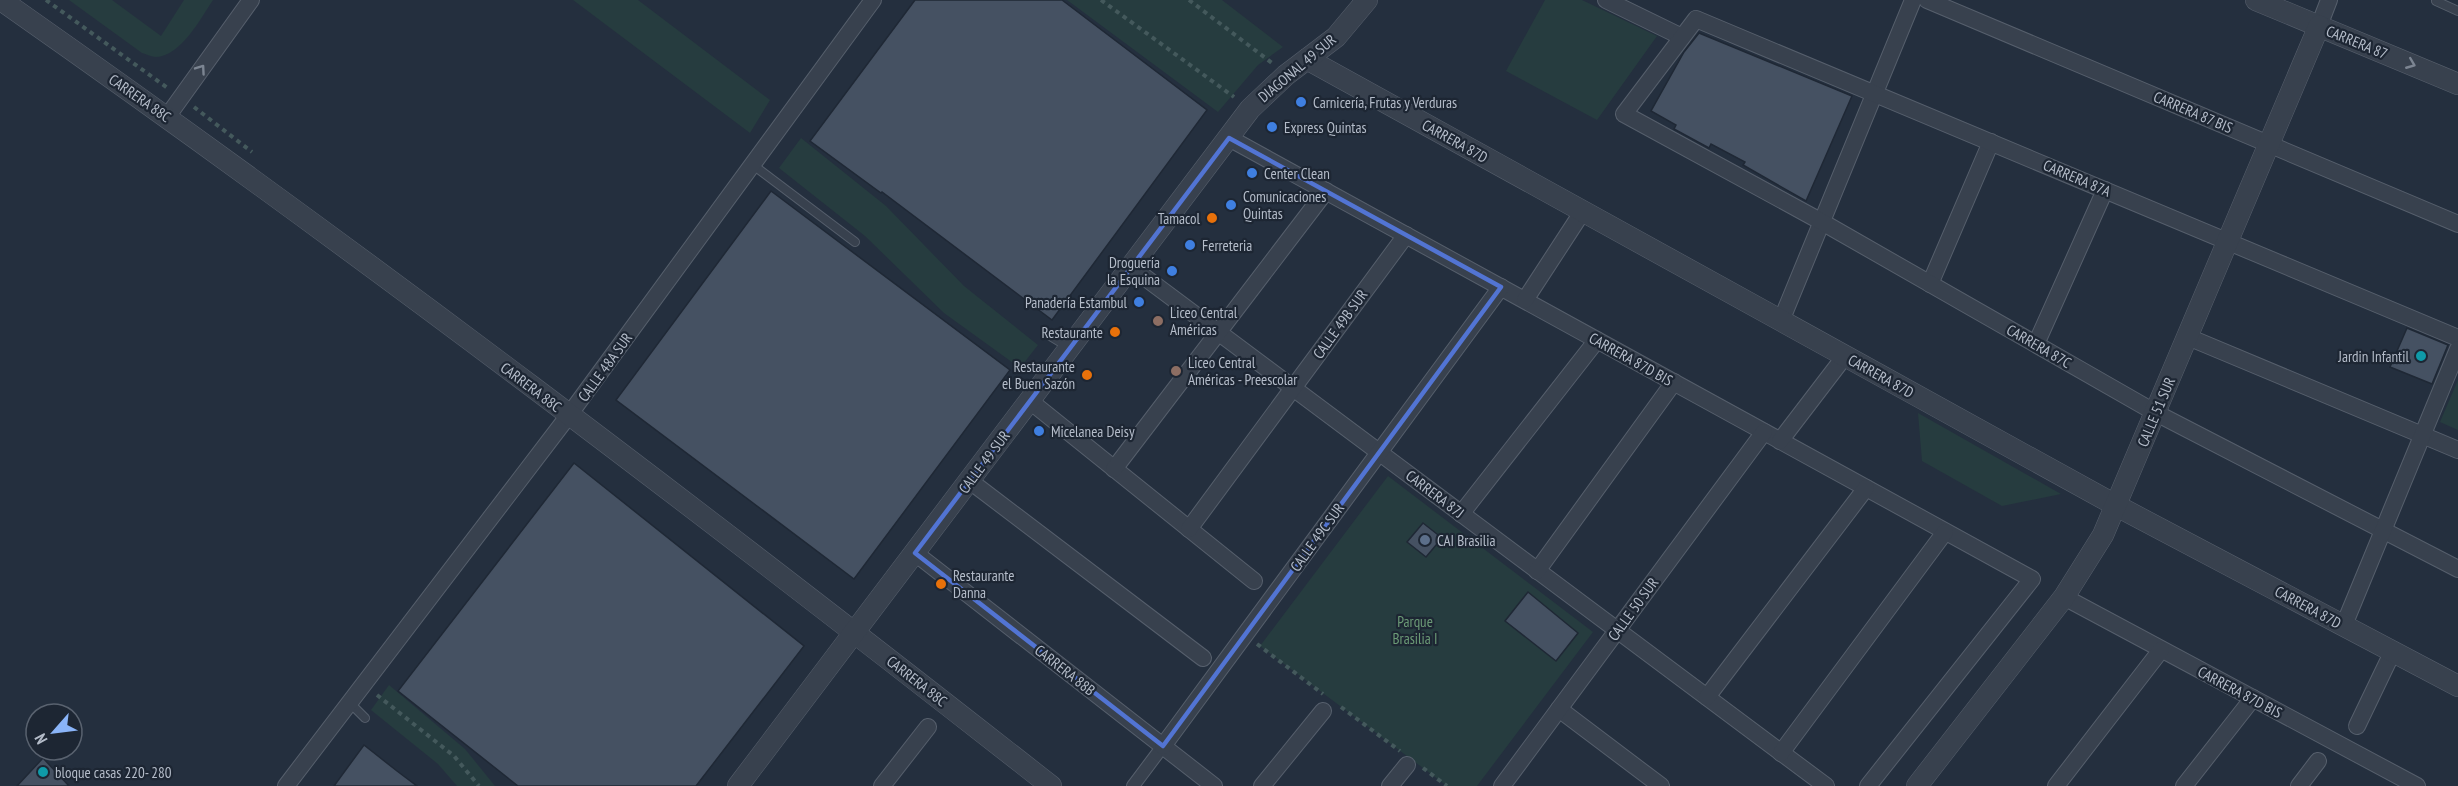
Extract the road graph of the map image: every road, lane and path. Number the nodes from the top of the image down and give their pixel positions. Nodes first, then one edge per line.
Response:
1 (1, 0) edge
2 (46, 0) edge
3 (250, 0) edge
4 (873, 0) edge
5 (1101, 0) edge
6 (1189, 0) edge
7 (1367, 0) edge
8 (1606, 0) edge
9 (1913, 0) edge
10 (1927, 0) edge
11 (2256, 0) edge
12 (2329, 0) edge
13 (2436, 1) edge
14 (2458, 11) edge
15 (2319, 26) junction
16 (1682, 37) junction
17 (1307, 59) junction
18 (1286, 75) junction
19 (2458, 84) edge
20 (1875, 93) junction
21 (181, 98) junction
22 (1250, 109) junction
23 (167, 117) junction
24 (1229, 138) junction
25 (1991, 142) junction
26 (2269, 144) junction
27 (256, 154) dead end
28 (753, 165) junction
29 (2105, 190) junction
30 (1326, 191) junction
31 (1583, 212) junction
32 (1822, 222) junction
33 (2458, 224) edge
34 (1406, 235) junction
35 (2228, 241) junction
36 (855, 242) dead end
37 (1131, 267) junction
38 (1930, 284) junction
39 (1501, 287) junction
40 (1525, 300) junction
41 (1781, 321) junction
42 (1218, 332) junction
43 (1047, 334) dead end
44 (2188, 337) junction
45 (2458, 338) edge
46 (1597, 340) junction
47 (2036, 344) junction
48 (1070, 348) junction
49 (2458, 349) edge
50 (1845, 356) junction
51 (1674, 382) junction
52 (1293, 388) junction
53 (1030, 401) junction
54 (2156, 413) junction
55 (569, 415) junction
56 (1764, 432) junction
57 (2422, 435) junction
58 (1780, 441) junction
59 (2458, 450) edge
60 (1379, 453) junction
61 (1114, 469) junction
62 (970, 481) junction
63 (1866, 488) junction
64 (2117, 506) junction
65 (1461, 514) junction
66 (1189, 529) junction
67 (2383, 530) junction
68 (1946, 532) junction
69 (915, 553) junction
70 (2458, 569) edge
71 (1537, 571) junction
72 (1254, 581) dead end
73 (2064, 597) junction
74 (2344, 625) junction
75 (1617, 630) junction
76 (855, 633) junction
77 (1245, 634) junction
78 (2161, 650) junction
79 (2393, 651) junction
80 (1203, 658) dead end
81 (364, 684) junction
82 (2458, 686) edge
83 (1707, 697) junction
84 (2253, 698) junction
85 (350, 703) junction
86 (1327, 705) joint
87 (1340, 706) dead end
88 (1559, 709) junction
89 (365, 718) dead end
90 (2357, 726) dead end
91 (928, 727) dead end
92 (1163, 746) junction
93 (1781, 753) junction
94 (1410, 762) junction
95 (2318, 762) dead end
96 (1508, 784) edge
97 (286, 786) edge
98 (479, 786) edge
99 (738, 786) edge
100 (882, 786) edge
101 (1051, 786) edge
102 (1133, 786) edge
103 (1214, 786) edge
104 (1262, 786) edge
105 (1390, 786) edge
106 (1447, 786) edge
107 (1661, 786) edge
108 (1826, 786) edge
109 (1868, 786) edge
110 (1917, 786) edge
111 (2056, 786) edge
112 (2184, 786) edge
113 (2299, 786) edge
114 (2417, 786) edge

1 - 23 street, CARRERA 88C
2 - 21 path
21 -> 3 street
4 - 28 street, CALLE 48A SUR
5 - 22 path
6 - 18 path
7 - 17 street, DIAGONAL 49 SUR
8 - 16 street
9 - 20 street
10 - 26 street, CARRERA 87 BIS
11 - 15 street, CARRERA 87
12 - 15 street, CALLE 51 SUR
13 - 14 lane
15 -> 19 street, CARRERA 87
15 - 26 street, CALLE 51 SUR
16 - 20 street, CARRERA 87A
16 - 32 street, CARRERA 87C
17 - 18 street, DIAGONAL 49 SUR
17 - 31 street, CARRERA 87D
18 - 22 street, DIAGONAL 49 SUR
20 - 25 street, CARRERA 87A
20 - 32 street
21 - 23 street
21 - 27 path
22 - 24 street, DIAGONAL 49 SUR
23 - 55 street, CARRERA 88C
24 - 30 street, CARRERA 87D BIS
24 - 37 street, CALLE 49 SUR
25 - 29 street, CARRERA 87A
25 - 38 street
26 - 33 street, CARRERA 87 BIS
26 - 35 street, CALLE 51 SUR
28 - 36 lane
28 - 55 street, CALLE 48A SUR
29 - 35 street, CARRERA 87A
29 - 47 street
30 - 34 street, CARRERA 87D BIS
30 - 42 street
31 - 40 street
31 - 41 street, CARRERA 87D
32 - 38 street, CARRERA 87C
32 - 41 street
34 - 39 street, CARRERA 87D BIS
34 - 52 street, CALLE 49B SUR
35 - 44 street, CALLE 51 SUR
35 - 45 street, CARRERA 87A
37 - 42 street, CARRERA 87J
37 - 48 street, CALLE 49 SUR
38 - 47 street, CARRERA 87C
39 - 40 street, CARRERA 87D BIS
39 - 60 street, CALLE 49C SUR
40 - 46 street, CARRERA 87D BIS
41 - 50 street, CARRERA 87D
42 - 52 street, CARRERA 87J
42 - 61 street
43 - 48 lane
44 - 54 street, CALLE 51 SUR
44 - 57 street
46 - 51 street, CARRERA 87D BIS
46 - 65 street
47 - 54 street, CARRERA 87C
48 - 53 street, CALLE 49 SUR
49 - 57 street
50 - 58 street
50 - 64 street, CARRERA 87D
51 - 56 street, CARRERA 87D BIS
51 - 71 street
52 - 60 street, CARRERA 87J
52 - 66 street, CALLE 49B SUR
53 - 61 street
53 - 62 street, CALLE 49 SUR
54 - 64 street, CALLE 51 SUR
54 - 67 street, CARRERA 87C
55 - 76 street, CARRERA 88C
55 - 81 street, CALLE 48A SUR
56 - 58 street, CARRERA 87D BIS
56 - 75 street, CALLE 50 SUR
57 - 59 street
57 - 67 street
58 - 63 street, CARRERA 87D BIS
60 - 65 street, CARRERA 87J
60 - 77 street, CALLE 49C SUR
61 - 66 street
62 - 69 street, CALLE 49 SUR
62 - 80 street
63 - 68 street, CARRERA 87D BIS
63 - 83 street
64 - 73 street, CALLE 51 SUR
64 - 74 street, CARRERA 87D
65 - 71 street, CARRERA 87J
66 - 72 street
67 - 70 street, CARRERA 87C
67 - 74 street
68 - 93 street
68 - 109 street, CARRERA 87D BIS
69 - 76 street, CALLE 49 SUR
69 - 92 street, CARRERA 88B
71 - 75 street, CARRERA 87J
73 - 78 street, CARRERA 87D BIS
73 - 110 street, CALLE 51 SUR
74 - 79 street, CARRERA 87D
75 - 83 street, CARRERA 87J
75 - 88 street, CALLE 50 SUR
76 - 99 street, CALLE 49 SUR
76 - 101 street, CARRERA 88C
77 - 86 path
77 - 92 street, CALLE 49C SUR
78 - 84 street, CARRERA 87D BIS
78 - 111 street
79 - 82 street, CARRERA 87D
79 - 90 street
81 - 85 street, CALLE 48A SUR
81 - 98 path
83 - 93 street, CARRERA 87J
84 - 112 street
84 - 114 street, CARRERA 87D BIS
85 - 89 lane
85 - 97 street, CALLE 48A SUR
86 - 104 street
87 - 94 path
88 - 96 street, CALLE 50 SUR
88 - 107 street
91 - 100 street
92 - 102 street, CALLE 49C SUR
92 - 103 street, CARRERA 88B
93 - 108 street, CARRERA 87J
94 - 105 street
94 - 106 path
95 - 113 street

